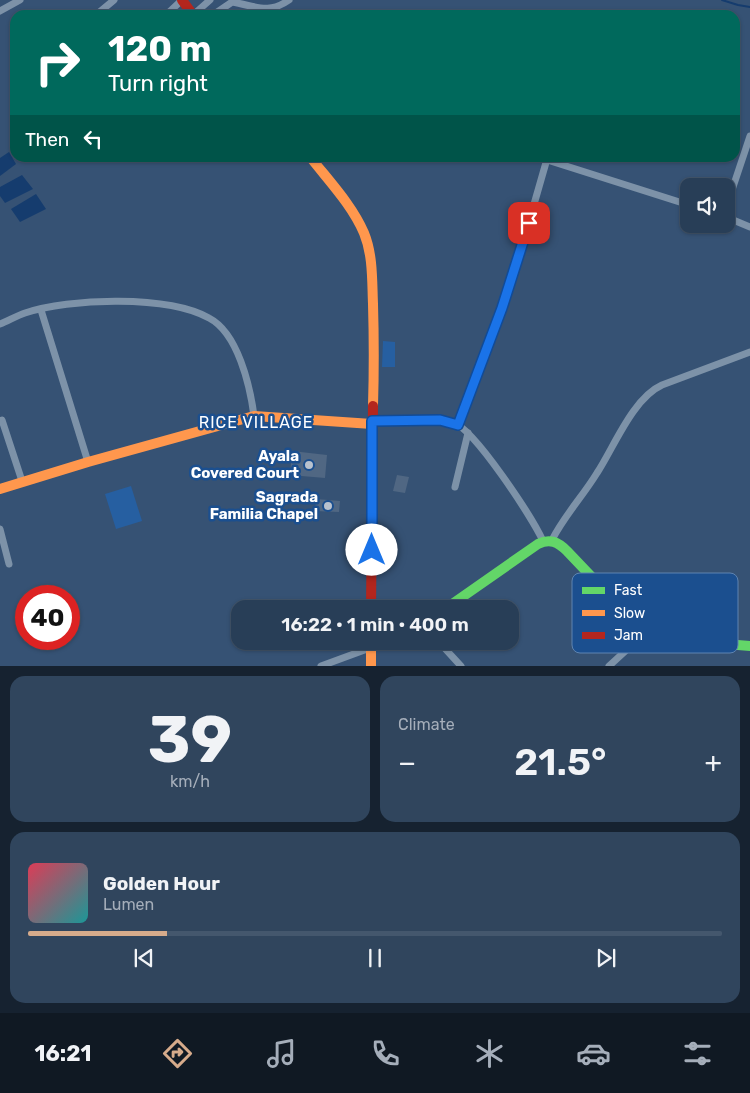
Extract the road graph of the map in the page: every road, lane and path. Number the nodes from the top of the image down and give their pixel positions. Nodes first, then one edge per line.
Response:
1 (20, 0) edge
2 (114, 0) edge
3 (182, 0) edge
4 (210, 0) edge
5 (289, 0) edge
6 (102, 10) edge
7 (171, 10) edge
8 (199, 10) edge
9 (220, 10) edge
10 (267, 10) edge
11 (267, 10) edge
12 (0, 12) edge
13 (750, 136) edge
14 (315, 162) edge
15 (543, 162) edge
16 (556, 162) edge
17 (735, 181) edge
18 (680, 202) edge
19 (735, 221) edge
20 (750, 227) edge
21 (40, 310) junction
22 (0, 324) edge
23 (750, 352) edge
24 (254, 416) junction
25 (2, 420) dead end
26 (372, 422) junction
27 (458, 425) junction
28 (468, 433) junction
29 (88, 462) junction
30 (22, 481) junction
31 (455, 487) dead end
32 (0, 489) edge
33 (0, 529) edge
34 (548, 540) junction
35 (9, 564) dead end
36 (588, 573) edge
37 (371, 600) edge
38 (458, 600) edge
39 (359, 650) edge
40 (371, 650) edge
41 (446, 650) edge
42 (623, 653) edge
43 (320, 666) edge
44 (371, 666) edge
45 (461, 666) edge
46 (608, 666) edge

1 - 12 street
2 - 6 street
3 - 7 street
4 - 8 street
5 - 10 street
9 - 11 street
13 - 17 street
14 - 26 street
15 - 27 street
16 - 18 street
19 - 20 street
21 - 22 street
21 - 24 street
21 - 29 street
23 - 34 street
24 - 26 street
24 - 29 street
25 - 30 street
26 - 27 street
26 - 37 street
27 - 28 street
28 - 31 street
28 - 34 street
29 - 30 street
30 - 32 street
33 - 35 street
34 - 36 street
34 - 38 street
39 - 43 street
40 - 44 street
41 - 45 street
42 - 46 street

